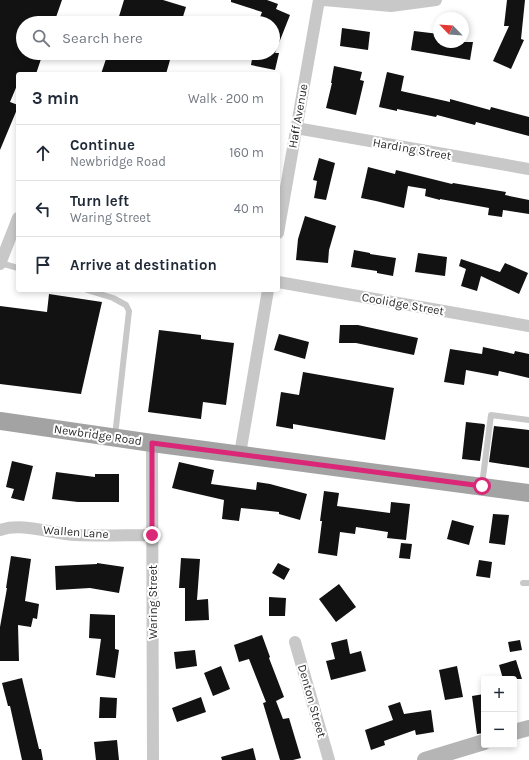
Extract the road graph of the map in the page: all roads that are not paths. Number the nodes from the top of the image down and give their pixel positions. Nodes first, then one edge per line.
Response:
1 (319, 0) edge
2 (324, 0) edge
3 (436, 0) edge
4 (296, 128) junction
5 (529, 169) edge
6 (280, 221) edge
7 (16, 223) edge
8 (0, 263) edge
9 (16, 267) edge
10 (280, 282) edge
11 (94, 292) edge
12 (268, 292) edge
13 (529, 326) edge
14 (529, 420) edge
15 (0, 421) edge
16 (115, 438) junction
17 (152, 443) junction
18 (240, 454) junction
19 (482, 486) junction
20 (529, 493) edge
21 (0, 530) edge
22 (152, 535) junction
23 (295, 642) dead end
24 (529, 728) edge
25 (517, 731) edge
26 (481, 743) edge
27 (153, 760) edge
28 (329, 760) edge
29 (425, 760) edge

1 - 4 street, Haff Avenue
2 - 3 street
4 - 5 street, Harding Street
4 - 6 street, Haff Avenue
7 - 8 street
8 - 9 lane
10 - 13 street, Coolidge Street
11 - 16 lane
12 - 18 street
14 - 19 lane
15 - 16 main road, Newbridge Road
16 - 17 main road, Newbridge Road
17 - 18 main road, Newbridge Road
17 - 22 street, Waring Street
18 - 19 main road, Newbridge Road
19 - 20 main road, Newbridge Road
21 - 22 street, Wallen Lane
22 - 27 street, Waring Street
23 - 28 street, Denton Street
24 - 25 main road
26 - 29 main road

